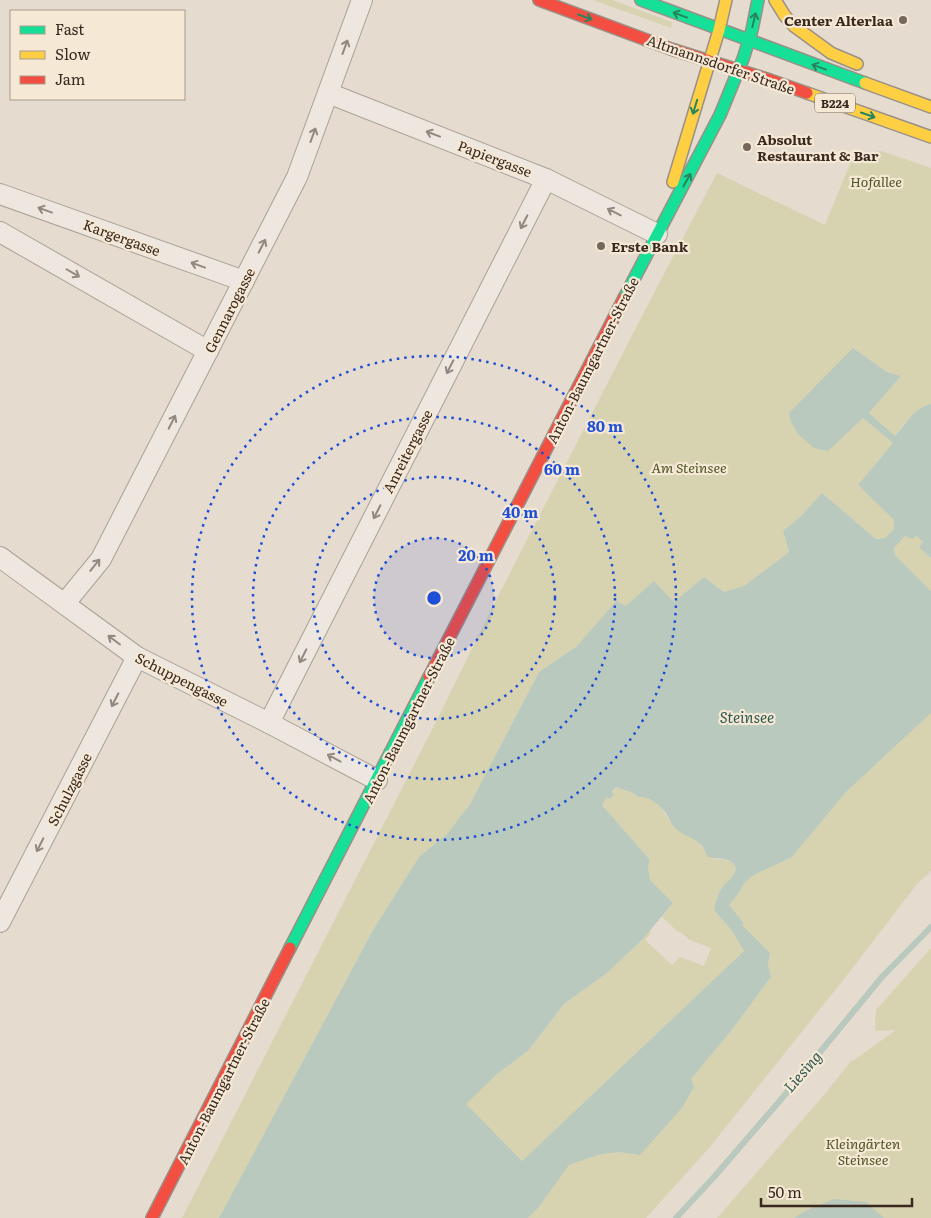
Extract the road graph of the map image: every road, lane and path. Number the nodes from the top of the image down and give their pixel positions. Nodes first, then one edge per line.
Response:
1 (362, 0) edge
2 (539, 0) edge
3 (640, 0) edge
4 (726, 0) edge
5 (758, 0) edge
6 (775, 0) edge
7 (719, 30) junction
8 (749, 40) junction
9 (710, 60) junction
10 (867, 68) dead end
11 (740, 70) junction
12 (328, 93) junction
13 (931, 107) edge
14 (931, 137) edge
15 (546, 179) junction
16 (0, 194) edge
17 (660, 229) junction
18 (0, 232) edge
19 (244, 281) junction
20 (208, 351) junction
21 (0, 556) edge
22 (64, 603) junction
23 (137, 657) junction
24 (268, 723) junction
25 (377, 780) junction
26 (0, 922) edge
27 (152, 1218) edge

12 -> 1 street, Gennarogasse
2 -> 9 main road, Altmannsdorfer Straße / B224
7 -> 3 main road, B224
4 - 7 main road, Anton-Baumgartner-Straße
8 -> 5 main road, Anton-Baumgartner-Straße
6 - 10 main road
7 - 8 main road, B224
7 - 9 main road, Anton-Baumgartner-Straße
8 - 11 main road, Anton-Baumgartner-Straße
13 -> 8 main road, B224
9 - 11 main road, Altmannsdorfer Straße / B224
9 -> 17 main road, Anton-Baumgartner-Straße
11 -> 14 main road, Altmannsdorfer Straße / B224
17 -> 11 main road, Anton-Baumgartner-Straße
15 -> 12 street, Papiergasse
19 -> 12 street, Gennarogasse
17 -> 15 street, Papiergasse
15 -> 24 street, Anreitergasse
19 -> 16 street, Kargergasse
17 - 25 main road, Anton-Baumgartner-Straße
18 -> 20 street
19 - 20 street, Gennarogasse
22 -> 20 street, Gennarogasse
21 - 22 street, Schuppengasse
23 -> 22 street, Schuppengasse
23 - 24 street, Schuppengasse
23 -> 26 street, Schulzgasse
25 -> 24 street, Schuppengasse
25 - 27 main road, Anton-Baumgartner-Straße

